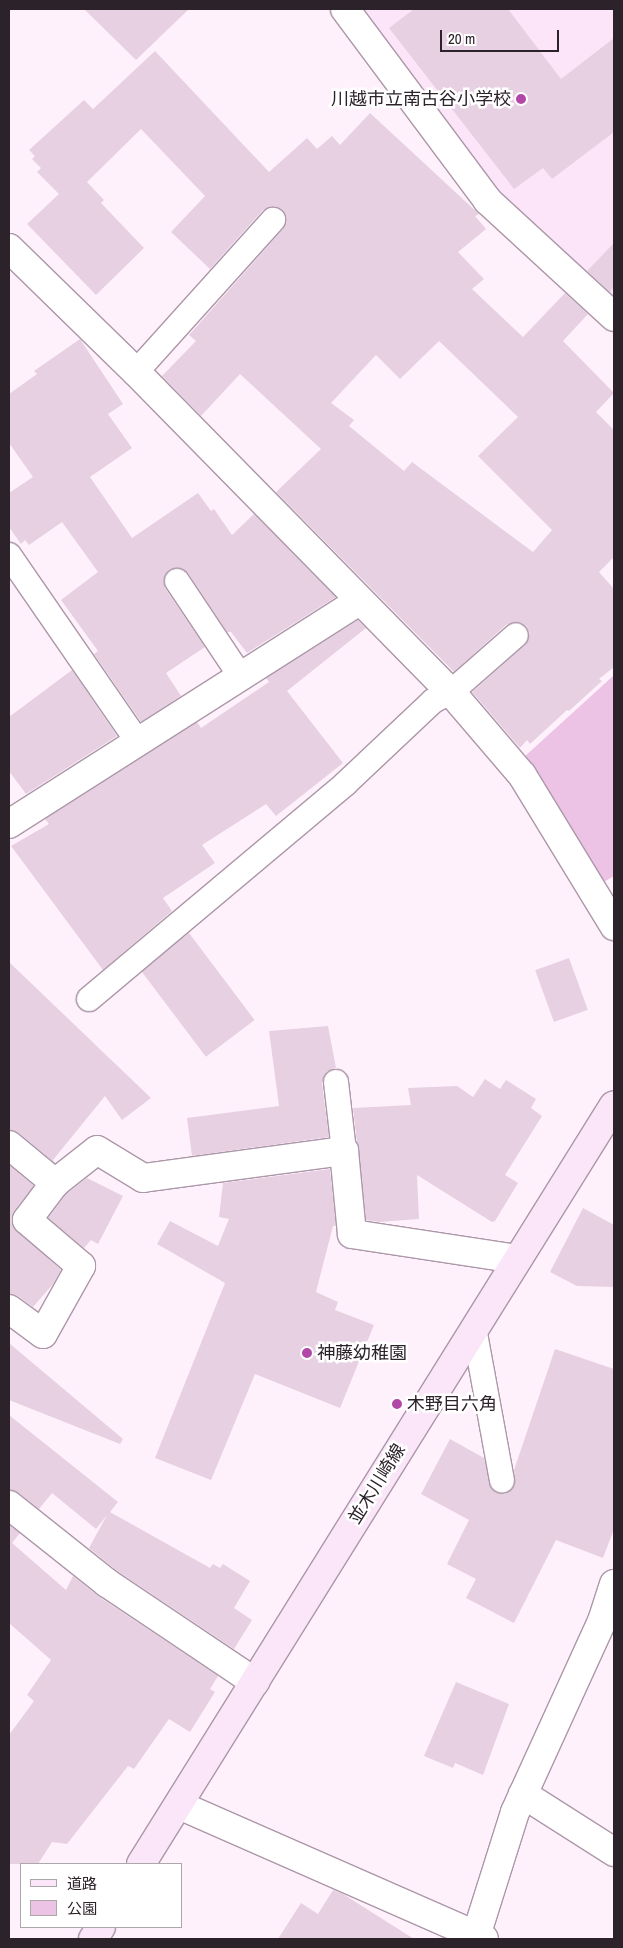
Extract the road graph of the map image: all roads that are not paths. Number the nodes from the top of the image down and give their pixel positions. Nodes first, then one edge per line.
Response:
1 (345, 9) edge
2 (273, 220) dead end
3 (9, 248) edge
4 (614, 317) edge
5 (136, 372) junction
6 (9, 555) edge
7 (177, 581) dead end
8 (360, 600) junction
9 (516, 635) dead end
10 (240, 677) junction
11 (451, 692) junction
12 (138, 742) junction
13 (9, 824) edge
14 (614, 926) edge
15 (89, 999) dead end
16 (336, 1082) dead end
17 (614, 1105) edge
18 (9, 1145) edge
19 (344, 1151) junction
20 (55, 1182) junction
21 (517, 1259) junction
22 (9, 1309) edge
23 (474, 1328) junction
24 (502, 1480) dead end
25 (9, 1505) edge
26 (614, 1584) edge
27 (255, 1682) junction
28 (523, 1794) junction
29 (179, 1805) junction
30 (614, 1852) edge
31 (142, 1863) edge
32 (100, 1928) edge
33 (479, 1938) edge
34 (93, 1939) edge

1 - 4 street
2 - 5 lane
3 - 5 street
5 - 8 street
6 - 12 lane
7 - 10 lane
8 - 10 street
8 - 11 street
9 - 11 lane
10 - 12 street
11 - 14 street
11 - 15 lane
12 - 13 street
16 - 19 lane
17 - 21 main road, 並木川崎線
18 - 20 street
19 - 20 street
19 - 21 street
20 - 22 street
21 - 23 main road, 並木川崎線
23 - 24 lane
23 - 27 main road, 並木川崎線
25 - 27 street
26 - 28 street
27 - 29 main road, 並木川崎線
28 - 30 street
28 - 33 street
29 - 31 main road, 並木川崎線
29 - 33 street
32 - 34 main road

